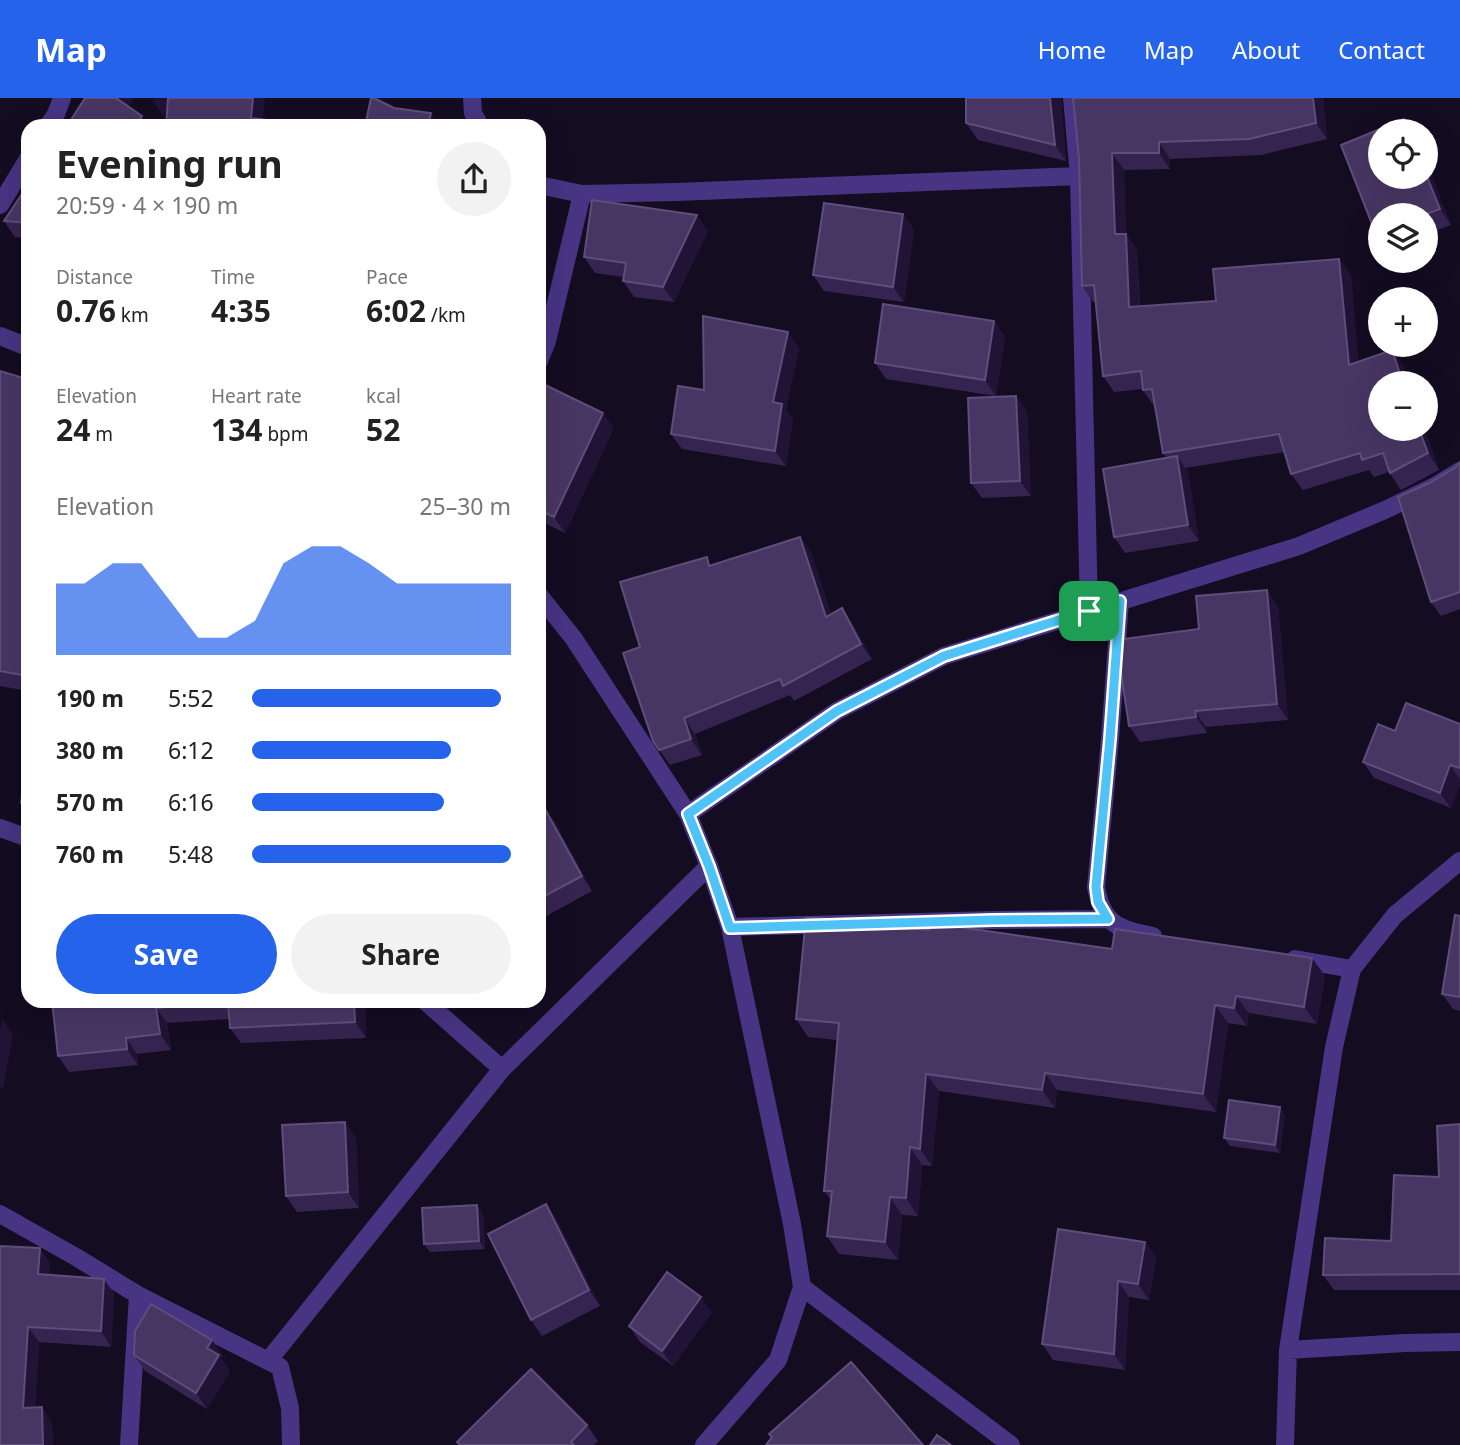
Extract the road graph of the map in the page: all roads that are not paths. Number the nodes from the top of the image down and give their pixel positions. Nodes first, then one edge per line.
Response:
1 (62, 98) edge
2 (472, 98) edge
3 (1072, 98) edge
4 (53, 119) edge
5 (476, 119) edge
6 (21, 170) edge
7 (1079, 176) junction
8 (546, 186) edge
9 (582, 194) junction
10 (0, 205) edge
11 (0, 336) edge
12 (21, 344) edge
13 (546, 344) edge
14 (1460, 471) edge
15 (1120, 601) junction
16 (546, 604) edge
17 (1089, 611) junction
18 (688, 814) junction
19 (0, 828) edge
20 (21, 836) edge
21 (1460, 861) edge
22 (709, 866) junction
23 (1108, 919) junction
24 (730, 928) junction
25 (1174, 939) edge
26 (1284, 958) edge
27 (1352, 969) junction
28 (433, 1008) edge
29 (502, 1069) junction
30 (0, 1214) edge
31 (802, 1287) junction
32 (138, 1295) junction
33 (1460, 1342) edge
34 (1288, 1350) junction
35 (268, 1361) junction
36 (129, 1445) edge
37 (291, 1445) edge
38 (704, 1445) edge
39 (1012, 1445) edge
40 (1285, 1445) edge

1 - 4 street
2 - 5 street
3 - 7 street
6 - 10 street
7 - 9 street
7 - 17 street
8 - 9 street
9 - 13 street
11 - 12 street
14 - 15 street
15 - 17 street
15 - 23 street
16 - 18 street
17 - 18 street
18 - 22 street
19 - 20 street
21 - 27 street
22 - 24 street
22 - 29 street
23 - 24 street
23 - 25 street
24 - 31 street
26 - 27 street
27 - 34 street
28 - 29 street
29 - 35 street
30 - 32 street
31 - 38 street
31 - 39 street
32 - 35 street
32 - 36 street
33 - 34 street
34 - 40 street
35 - 37 street

